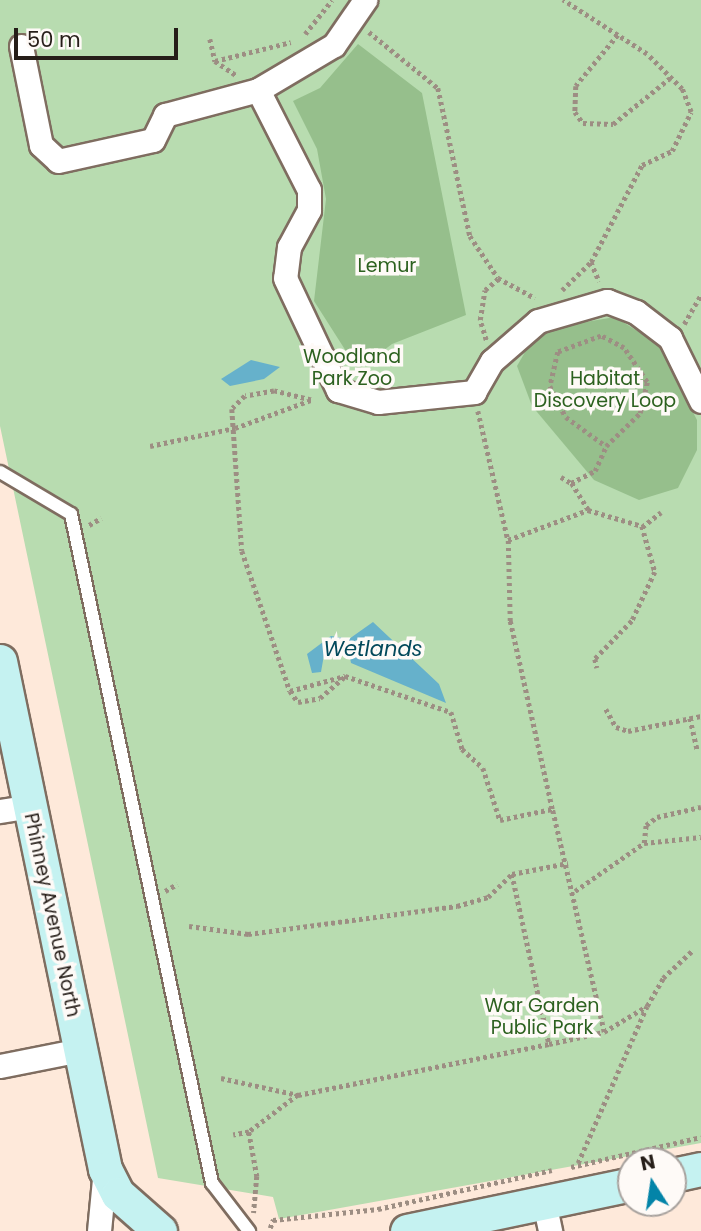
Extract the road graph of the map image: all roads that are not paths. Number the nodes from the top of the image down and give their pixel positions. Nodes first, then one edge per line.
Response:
1 (365, 0) edge
2 (21, 46) dead end
3 (258, 90) junction
4 (701, 401) edge
5 (0, 472) edge
6 (0, 661) edge
7 (15, 808) edge
8 (80, 1050) junction
9 (0, 1066) edge
10 (105, 1169) junction
11 (617, 1189) edge
12 (547, 1216) edge
13 (99, 1231) edge
14 (160, 1231) edge
15 (249, 1231) edge
16 (407, 1231) edge

1 - 3 street
2 - 3 street
3 - 4 street
5 - 15 lane
6 - 7 street, Phinney Avenue North
7 - 8 street, Phinney Avenue North
8 - 9 street
8 - 10 street, Phinney Avenue North
10 - 13 street, Phinney Avenue North
10 - 14 street, Phinney Avenue North
11 - 12 street
12 - 16 street

